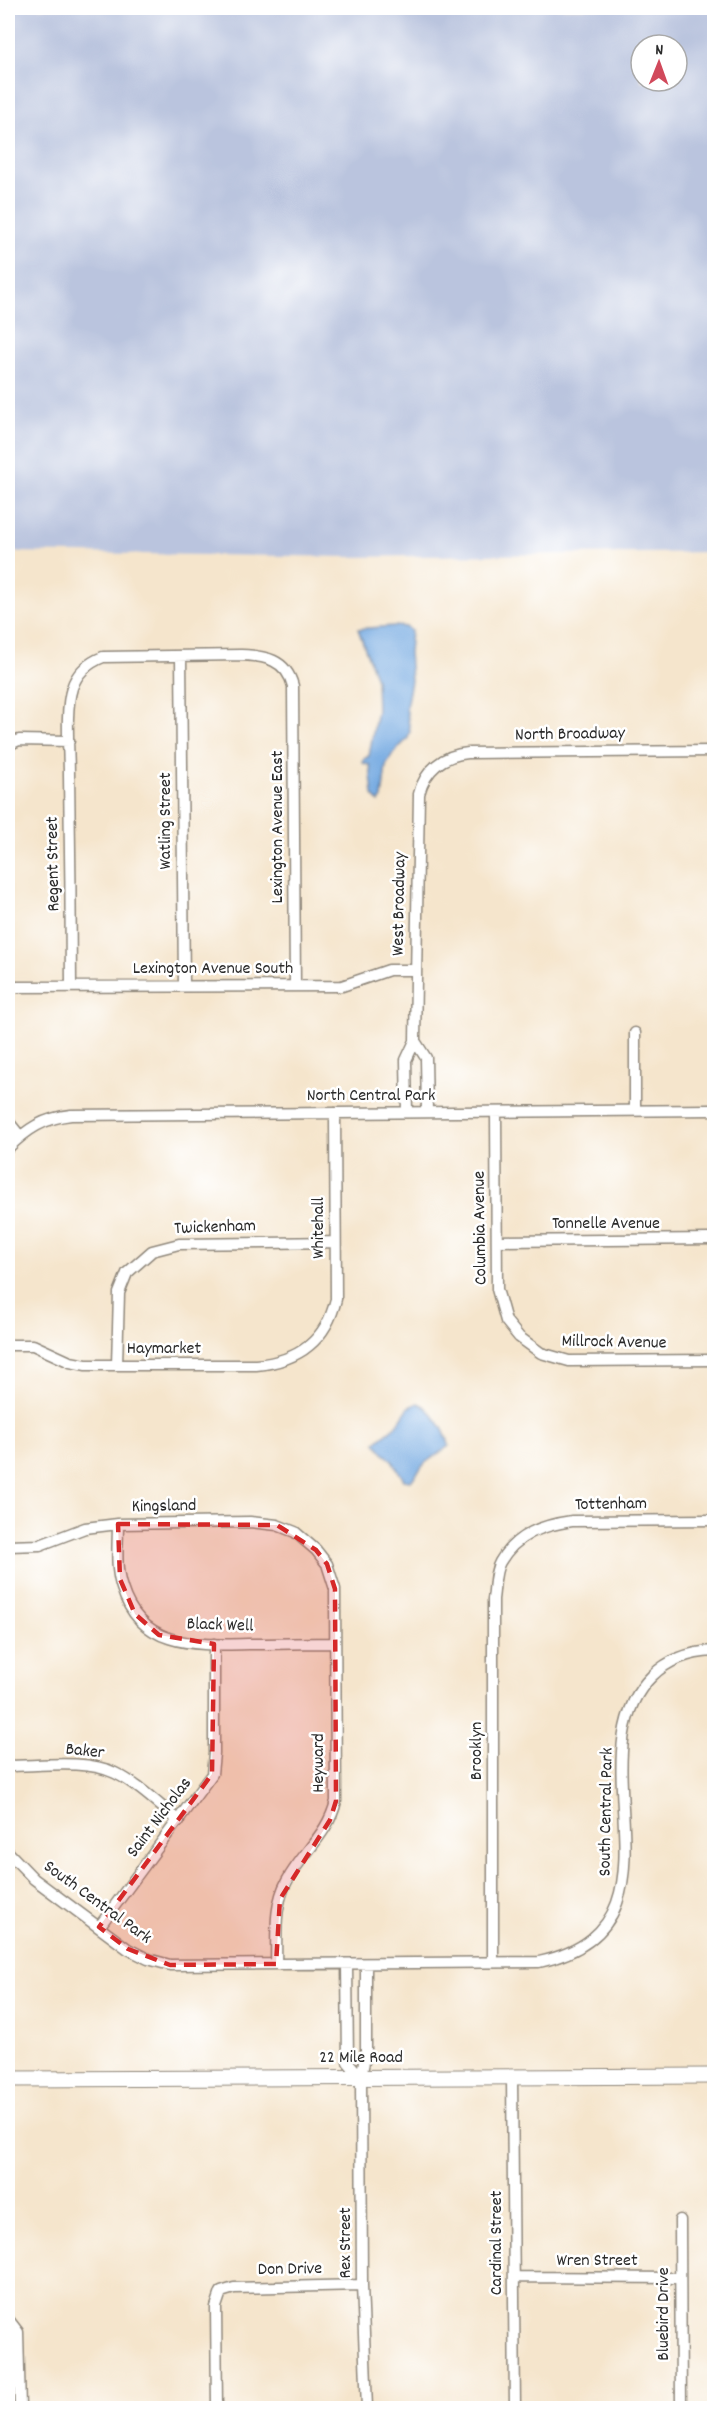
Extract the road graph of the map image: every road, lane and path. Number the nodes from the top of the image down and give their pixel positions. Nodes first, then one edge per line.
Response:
1 (181, 656) junction
2 (286, 670) joint
3 (69, 741) junction
4 (8, 745) edge
5 (714, 751) edge
6 (431, 770) joint
7 (416, 970) junction
8 (184, 986) junction
9 (295, 986) junction
10 (8, 987) edge
11 (71, 987) junction
12 (635, 1033) dead end
13 (416, 1041) junction
14 (406, 1084) junction
15 (427, 1084) junction
16 (714, 1110) edge
17 (635, 1111) junction
18 (406, 1112) junction
19 (427, 1112) junction
20 (335, 1113) junction
21 (496, 1113) junction
22 (8, 1121) edge
23 (20, 1136) junction
24 (8, 1148) edge
25 (714, 1239) edge
26 (498, 1241) junction
27 (335, 1242) junction
28 (519, 1337) joint
29 (317, 1338) joint
30 (8, 1345) edge
31 (714, 1360) edge
32 (117, 1365) junction
33 (714, 1520) edge
34 (118, 1524) junction
35 (513, 1545) joint
36 (8, 1546) edge
37 (316, 1550) joint
38 (335, 1643) junction
39 (214, 1644) junction
40 (714, 1651) edge
41 (8, 1766) edge
42 (179, 1821) junction
43 (10, 1856) edge
44 (99, 1927) junction
45 (494, 1962) junction
46 (276, 1964) junction
47 (347, 1964) junction
48 (366, 1964) junction
49 (512, 2076) junction
50 (714, 2076) edge
51 (361, 2077) junction
52 (8, 2079) edge
53 (680, 2220) dead end
54 (514, 2277) junction
55 (679, 2278) junction
56 (362, 2285) junction
57 (8, 2319) edge
58 (20, 2409) edge
59 (217, 2409) edge
60 (367, 2409) edge
61 (515, 2409) edge
62 (681, 2409) edge

1 - 2 street, Regent Street
1 - 3 street, Regent Street
1 - 8 street, Watling Street
2 - 9 street, Lexington Avenue East
3 - 4 street
3 - 11 street, Regent Street
5 - 6 street, North Broadway
6 - 7 street, West Broadway
7 - 9 street, Lexington Avenue South
7 - 13 street, West Broadway
8 - 9 street, Lexington Avenue South
8 - 11 street, Lexington Avenue South
10 - 11 street, Lexington Avenue South
12 - 17 street
13 - 14 street, West Broadway
13 - 15 street, West Broadway
14 - 15 street
14 - 18 street, West Broadway
15 - 19 street, West Broadway
16 - 17 street, North Central Park
17 - 21 street, North Central Park
18 - 19 street, North Central Park
18 - 20 street, North Central Park
19 - 21 street, North Central Park
20 - 23 street, North Central Park
20 - 27 street, Whitehall
21 - 26 street, Columbia Avenue
22 - 23 street
23 - 24 street, North Central Park
25 - 26 street, Tonnelle Avenue
26 - 28 street, Columbia Avenue
27 - 29 street, Whitehall
27 - 32 street, Twickenham
28 - 31 street, Millrock Avenue
29 - 32 street, Haymarket
30 - 32 street, Haymarket
33 - 35 street, Tottenham
34 - 36 street, Kingsland
34 - 37 street, Kingsland
34 - 39 street, Black Well
35 - 45 street, Brooklyn
37 - 38 street, Heyward
38 - 39 street, Black Well
38 - 46 street, Heyward
39 - 42 street, Saint Nicholas
40 - 45 street, South Central Park
41 - 42 street, Baker
42 - 44 street, Saint Nicholas
43 - 44 street, South Central Park
44 - 46 street, South Central Park
45 - 48 street, South Central Park
46 - 47 street, South Central Park
47 - 48 street, South Central Park
47 - 51 street
48 - 51 street
49 - 50 street, 22 Mile Road
49 - 51 street, 22 Mile Road
49 - 54 street, Cardinal Street
51 - 52 street, 22 Mile Road
51 - 56 street, Rex Street
53 - 55 street, Bluebird Drive
54 - 55 street, Wren Street
54 - 61 street, Cardinal Street
55 - 62 street, Bluebird Drive
56 - 59 street, Don Drive
56 - 60 street, Rex Street
57 - 58 street

